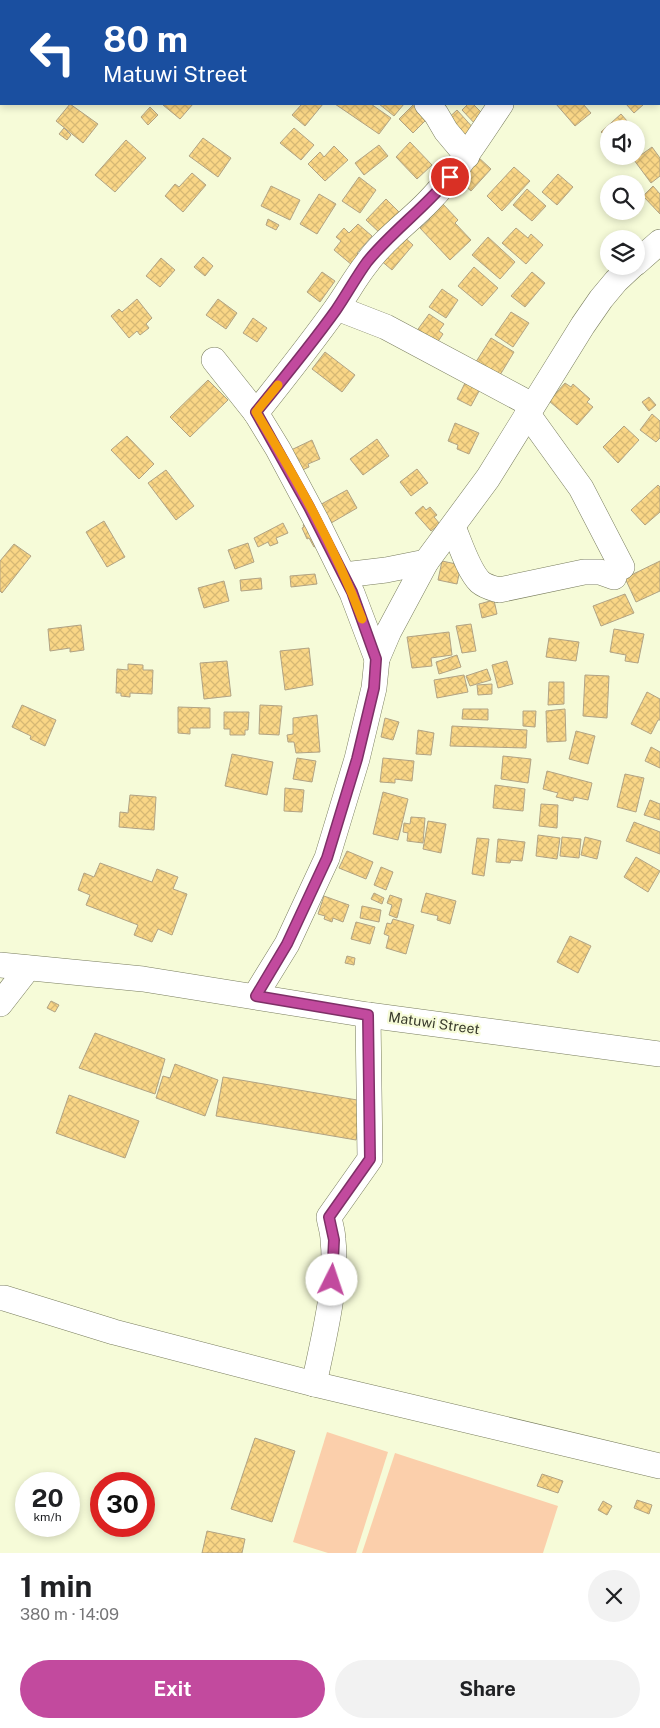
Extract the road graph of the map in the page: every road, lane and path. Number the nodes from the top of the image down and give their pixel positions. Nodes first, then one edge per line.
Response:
1 (428, 105) edge
2 (499, 105) edge
3 (467, 156) junction
4 (660, 242) edge
5 (645, 255) edge
6 (622, 275) edge
7 (337, 308) junction
8 (214, 360) dead end
9 (530, 409) junction
10 (256, 412) junction
11 (453, 527) junction
12 (426, 562) junction
13 (344, 575) junction
14 (376, 659) junction
15 (0, 965) edge
16 (28, 968) junction
17 (256, 996) junction
18 (0, 1004) edge
19 (368, 1015) junction
20 (660, 1054) edge
21 (0, 1298) edge
22 (314, 1384) junction
23 (660, 1466) edge

1 - 3 street
2 - 3 street
3 - 7 street
4 - 5 street
6 - 9 street
7 - 9 street
7 - 10 street
8 - 10 street
9 - 11 street
9 - 11 street
10 - 13 street
11 - 12 street
12 - 13 street
12 - 14 street
13 - 14 street
14 - 17 street
15 - 16 street, Matuwi Street
16 - 17 street, Matuwi Street
16 - 18 street
17 - 19 street, Matuwi Street
19 - 20 street, Matuwi Street
19 - 22 street
21 - 22 street
22 - 23 street

